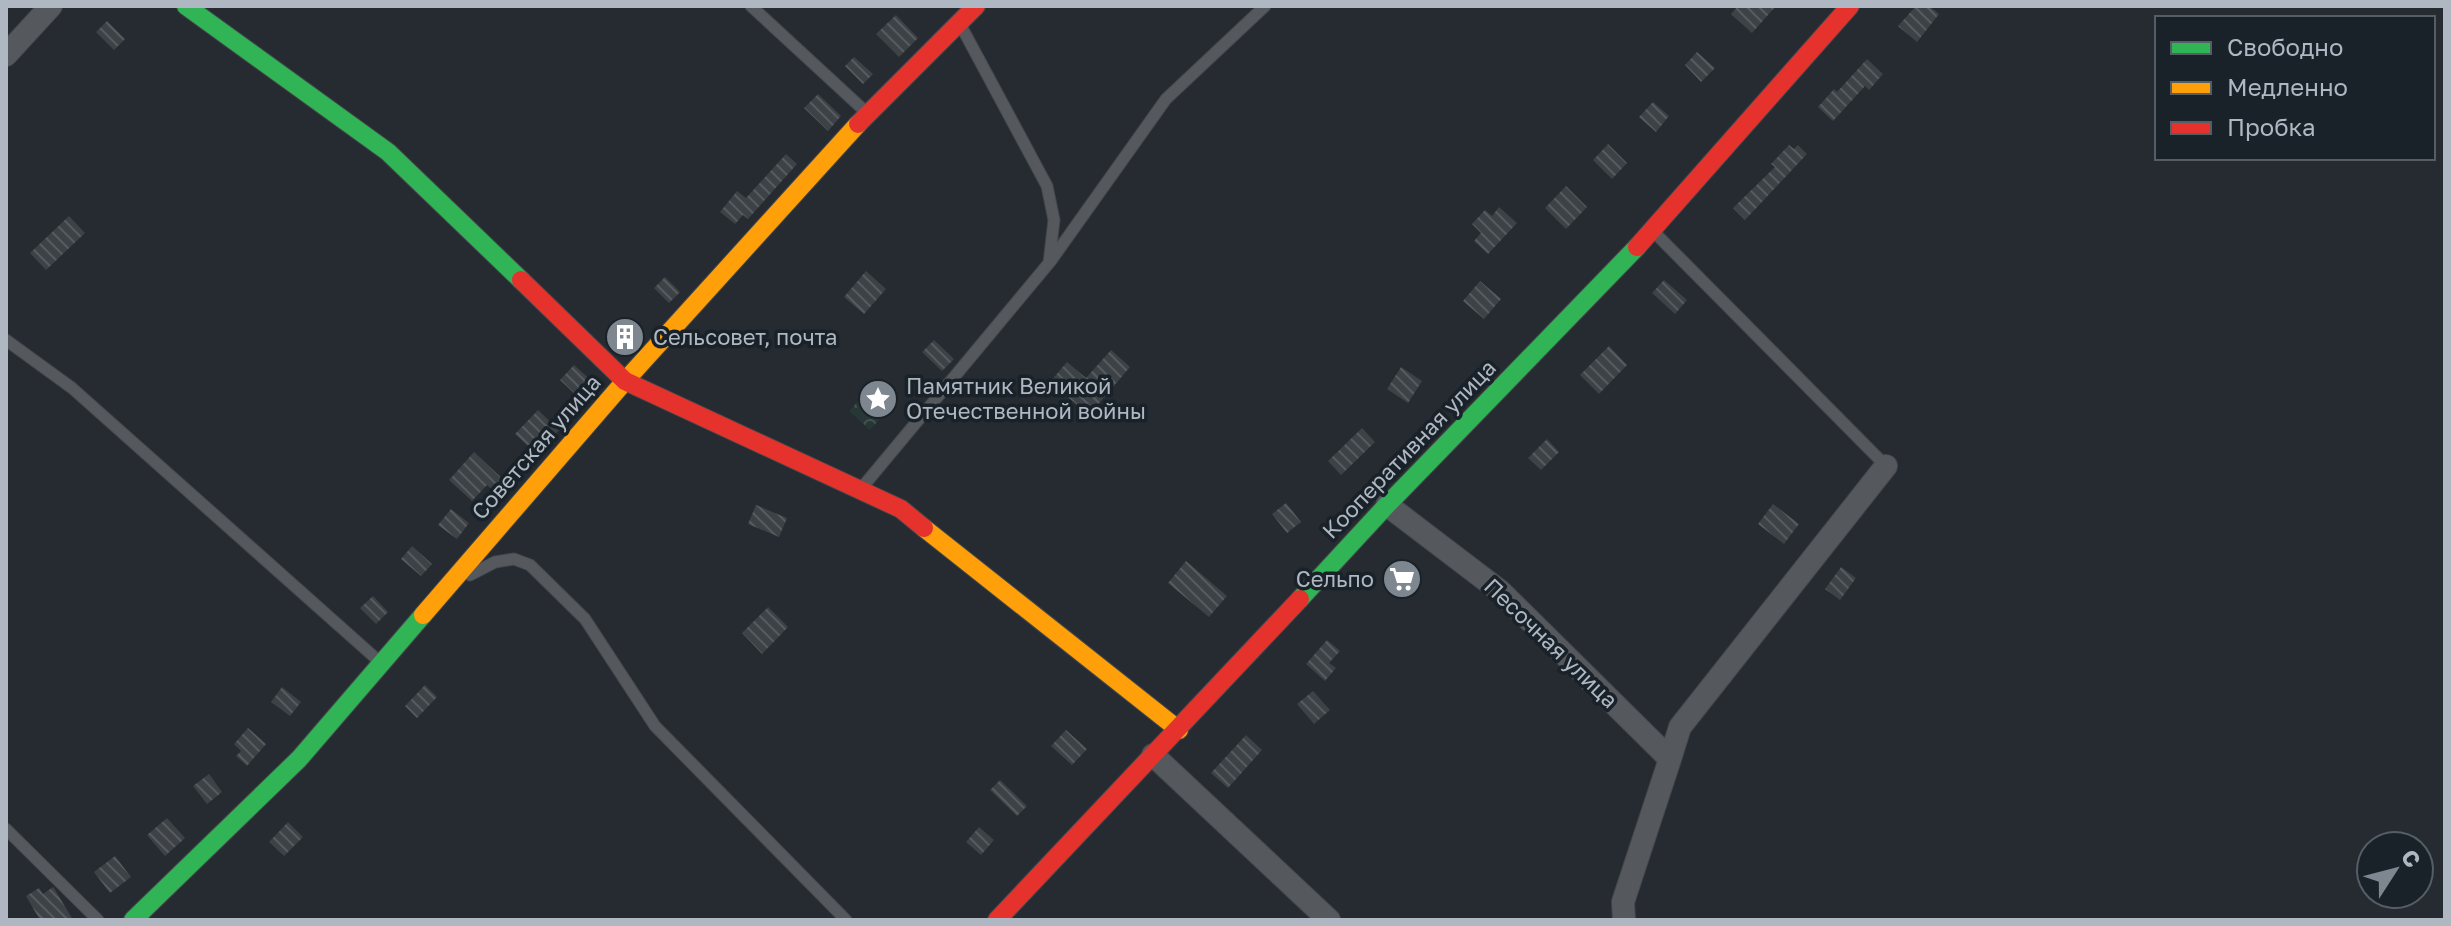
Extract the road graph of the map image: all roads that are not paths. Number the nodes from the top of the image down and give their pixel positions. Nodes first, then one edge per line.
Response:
1 (51, 6) edge
2 (186, 6) edge
3 (751, 6) edge
4 (976, 6) edge
5 (1265, 6) edge
6 (1850, 6) edge
7 (959, 24) junction
8 (6, 55) edge
9 (867, 114) junction
10 (1652, 231) junction
11 (1049, 263) junction
12 (6, 340) edge
13 (625, 381) junction
14 (1886, 466) joint
15 (860, 490) junction
16 (1387, 505) junction
17 (445, 589) junction
18 (382, 663) junction
19 (1179, 730) junction
20 (1153, 755) junction
21 (1670, 759) junction
22 (6, 829) edge
23 (98, 920) edge
24 (133, 920) edge
25 (846, 920) edge
26 (997, 920) edge
27 (1329, 920) edge
28 (1624, 920) edge

1 - 8 street
2 - 13 street
3 - 9 lane
4 - 7 street, Советская улица
5 - 11 lane
6 - 10 street, Кооперативная улица
7 - 9 street, Советская улица
7 - 11 lane
9 - 13 street, Советская улица
10 - 14 lane
10 - 16 street, Кооперативная улица
11 - 15 lane
12 - 18 lane
13 - 15 street
13 - 17 street, Советская улица
14 - 21 street
15 - 19 street
16 - 19 street, Кооперативная улица
16 - 21 street, Песочная улица
17 - 18 street, Советская улица
17 - 25 lane
18 - 24 street, Советская улица
19 - 20 street, Кооперативная улица
20 - 26 street, Кооперативная улица
20 - 27 street
21 - 28 street
22 - 23 lane

